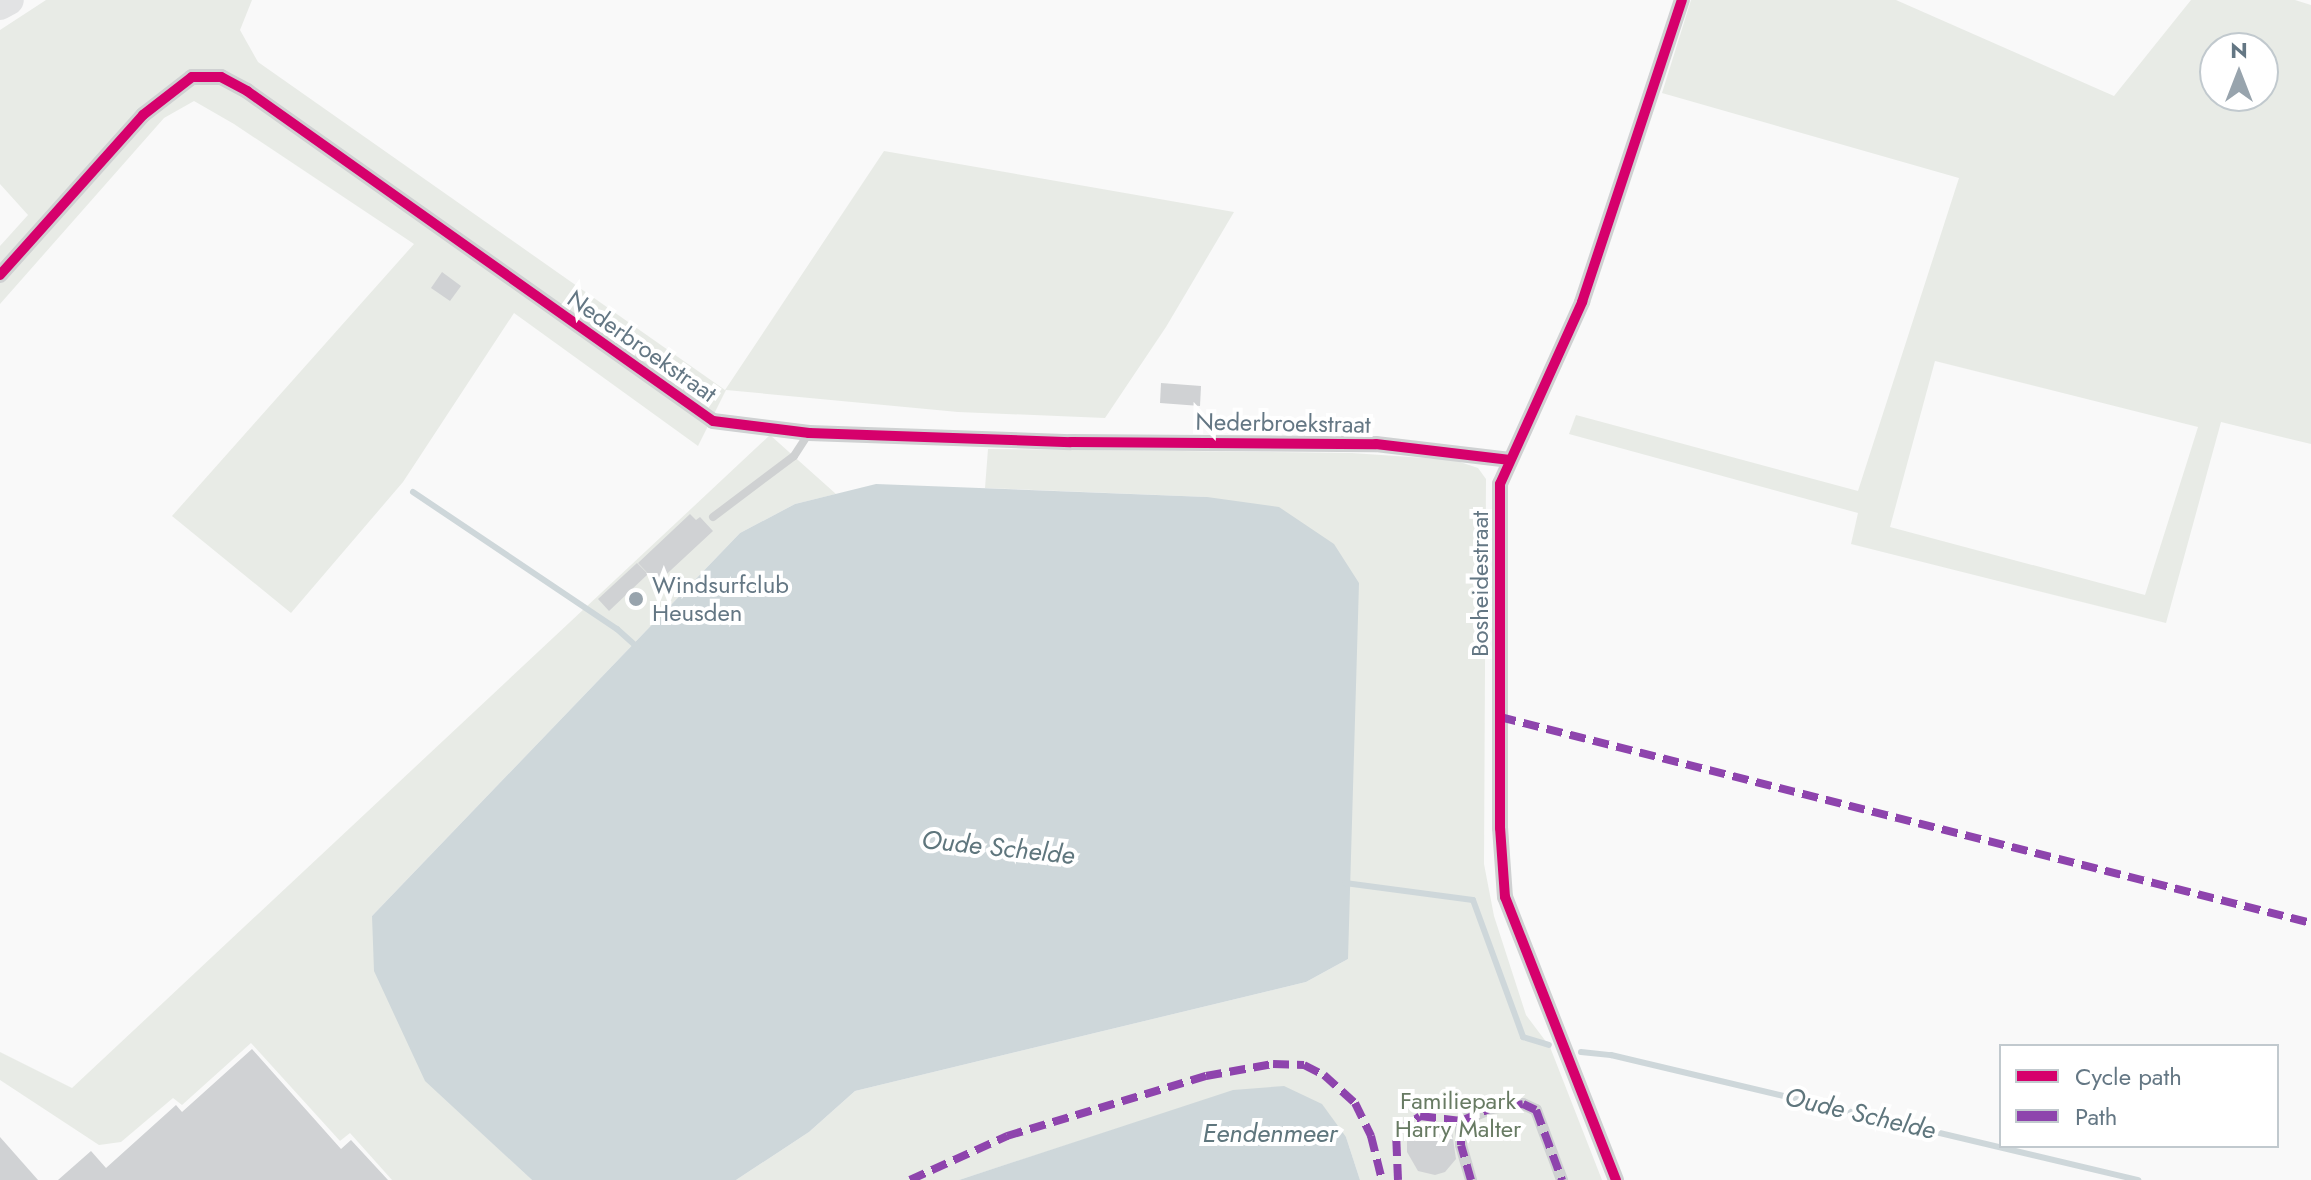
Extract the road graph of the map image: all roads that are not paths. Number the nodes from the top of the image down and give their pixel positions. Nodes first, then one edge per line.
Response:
1 (9, 0) edge
2 (1682, 0) edge
3 (0, 5) edge
4 (0, 275) edge
5 (809, 433) junction
6 (1510, 460) junction
7 (713, 517) dead end
8 (1471, 1180) edge
9 (1562, 1180) edge
10 (1616, 1180) edge

1 - 3 highway
2 - 6 street, Bosheidestraat
4 - 5 street, Nederbroekstraat
5 - 6 street, Nederbroekstraat
5 - 7 lane
6 - 10 street, Bosheidestraat
8 - 9 street

